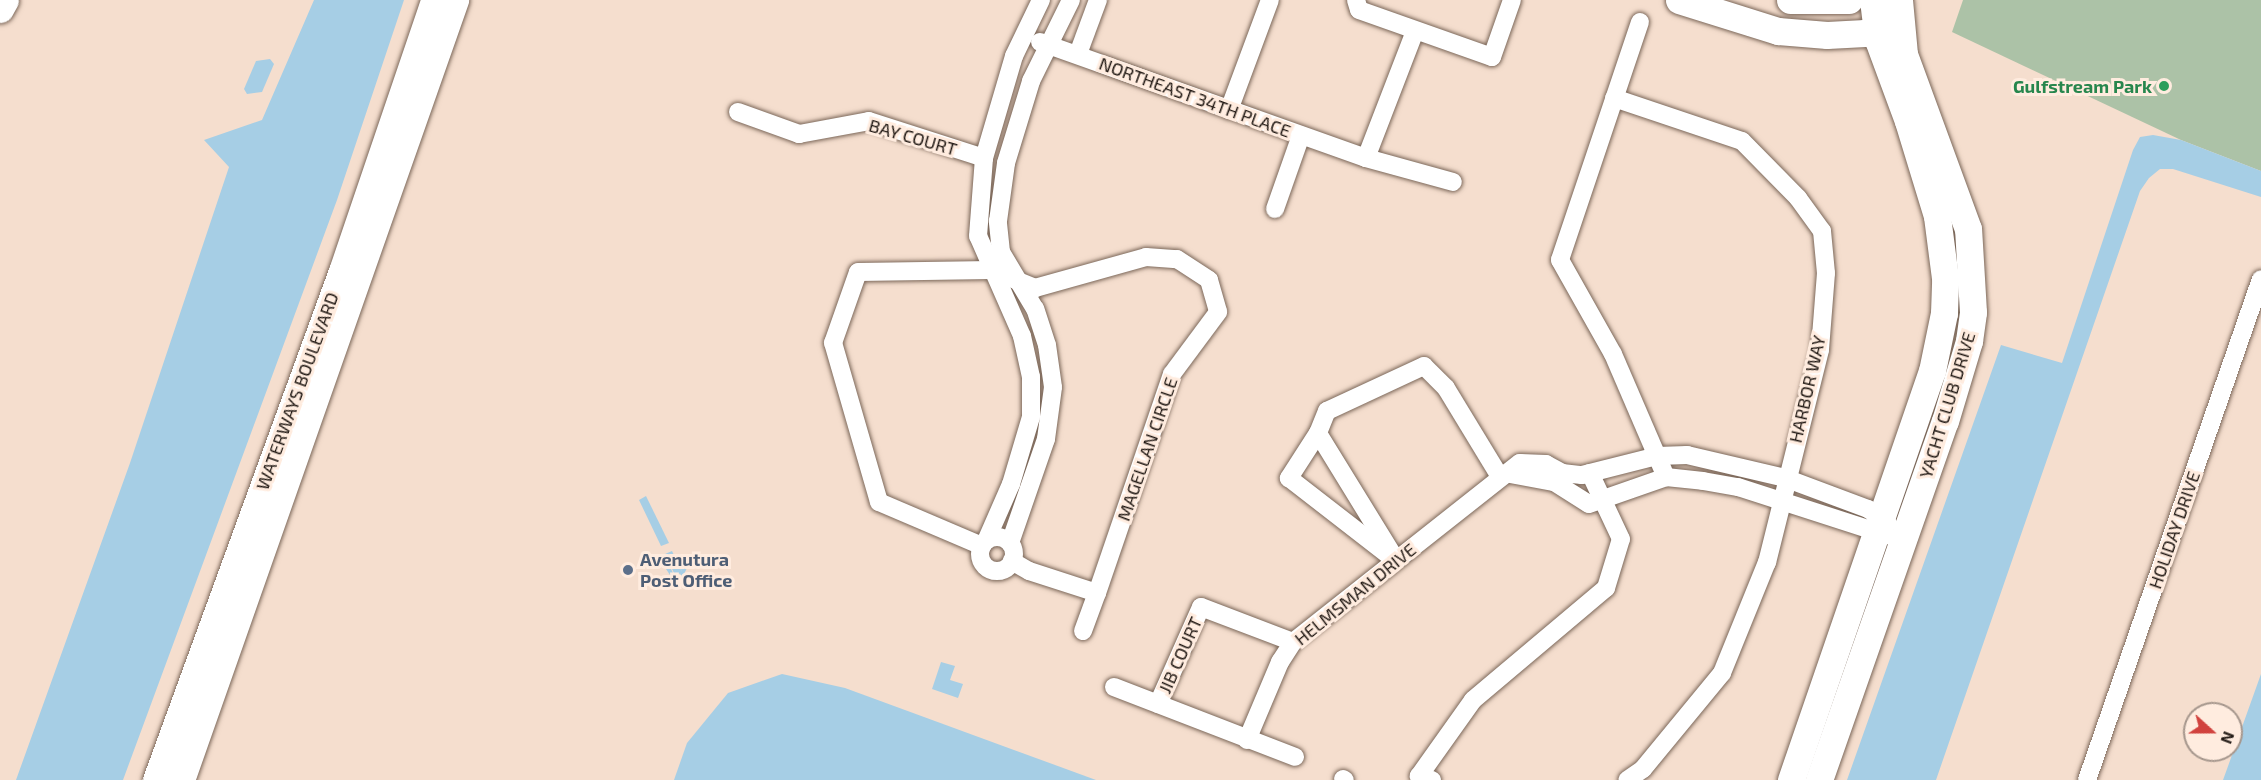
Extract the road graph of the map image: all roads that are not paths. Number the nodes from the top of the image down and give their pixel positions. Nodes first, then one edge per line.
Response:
1 (5, 0) edge
2 (434, 0) edge
3 (455, 0) edge
4 (1041, 0) edge
5 (1071, 0) edge
6 (1098, 0) edge
7 (1270, 0) edge
8 (1512, 0) edge
9 (1679, 0) edge
10 (1790, 0) edge
11 (1849, 0) edge
12 (1873, 0) edge
13 (1356, 1) edge
14 (0, 9) edge
15 (1640, 22) dead end
16 (1888, 23) edge
17 (1415, 31) junction
18 (1023, 37) junction
19 (1049, 45) junction
20 (1078, 54) junction
21 (1614, 98) junction
22 (1229, 110) junction
23 (738, 112) dead end
24 (1301, 135) junction
25 (984, 158) junction
26 (1366, 158) junction
27 (1453, 182) dead end
28 (1275, 209) dead end
29 (991, 270) junction
30 (2261, 279) edge
31 (1018, 281) junction
32 (1317, 433) junction
33 (1657, 456) junction
34 (1586, 474) junction
35 (1499, 475) junction
36 (1666, 477) junction
37 (1785, 478) junction
38 (1600, 500) junction
39 (1779, 501) junction
40 (1879, 524) junction
41 (1903, 540) junction
42 (984, 543) junction
43 (1010, 543) junction
44 (1396, 560) junction
45 (1012, 561) junction
46 (1097, 593) junction
47 (1083, 631) dead end
48 (1293, 642) junction
49 (1114, 687) dead end
50 (1158, 704) junction
51 (1247, 740) junction
52 (1295, 756) dead end
53 (1422, 779) edge
54 (156, 780) edge
55 (181, 780) edge
56 (1627, 780) edge
57 (1791, 780) edge
58 (1819, 780) edge
59 (2087, 780) edge

1 - 14 street
2 - 54 street, WATERWAYS BOULEVARD
3 - 55 street, WATERWAYS BOULEVARD
4 - 18 street
5 - 19 street
6 - 20 street
7 - 22 street
8 - 17 street
9 - 16 street
10 - 11 street
12 - 16 street
13 - 17 street
15 - 21 street
16 - 40 street, YACHT CLUB DRIVE
16 - 41 street, YACHT CLUB DRIVE
17 - 26 street
18 - 19 street, NORTHEAST 34TH PLACE
18 - 25 street
19 - 20 street, NORTHEAST 34TH PLACE
19 - 31 street
20 - 22 street, NORTHEAST 34TH PLACE
21 - 33 street
21 - 37 street, HARBOR WAY
22 - 24 street, NORTHEAST 34TH PLACE
23 - 25 street, BAY COURT
24 - 26 street, NORTHEAST 34TH PLACE
24 - 28 street
25 - 29 street
26 - 27 street, NORTHEAST 34TH PLACE
29 - 31 street, MAGELLAN CIRCLE
29 - 42 street
29 - 42 street, MAGELLAN CIRCLE
30 - 59 street, HOLIDAY DRIVE
31 - 43 street
31 - 46 street, MAGELLAN CIRCLE
32 - 35 street
32 - 44 street
32 - 44 street
33 - 34 street
33 - 36 street
33 - 37 street
34 - 35 street, HELMSMAN DRIVE
34 - 38 street
35 - 38 street
35 - 44 street, HELMSMAN DRIVE
36 - 38 street
36 - 39 street
37 - 39 street, HARBOR WAY
37 - 40 street
38 - 53 street
39 - 40 street
39 - 56 street, HARBOR WAY
40 - 41 street
40 - 57 street, YACHT CLUB DRIVE
41 - 58 street, YACHT CLUB DRIVE
42 - 43 street, MAGELLAN CIRCLE
42 - 45 street
43 - 45 street
44 - 48 street, HELMSMAN DRIVE
45 - 46 street
46 - 47 street, MAGELLAN CIRCLE
48 - 50 street, JIB COURT
48 - 51 street, HELMSMAN DRIVE
49 - 50 street
50 - 51 street, JIB COURT
51 - 52 street, JIB COURT

